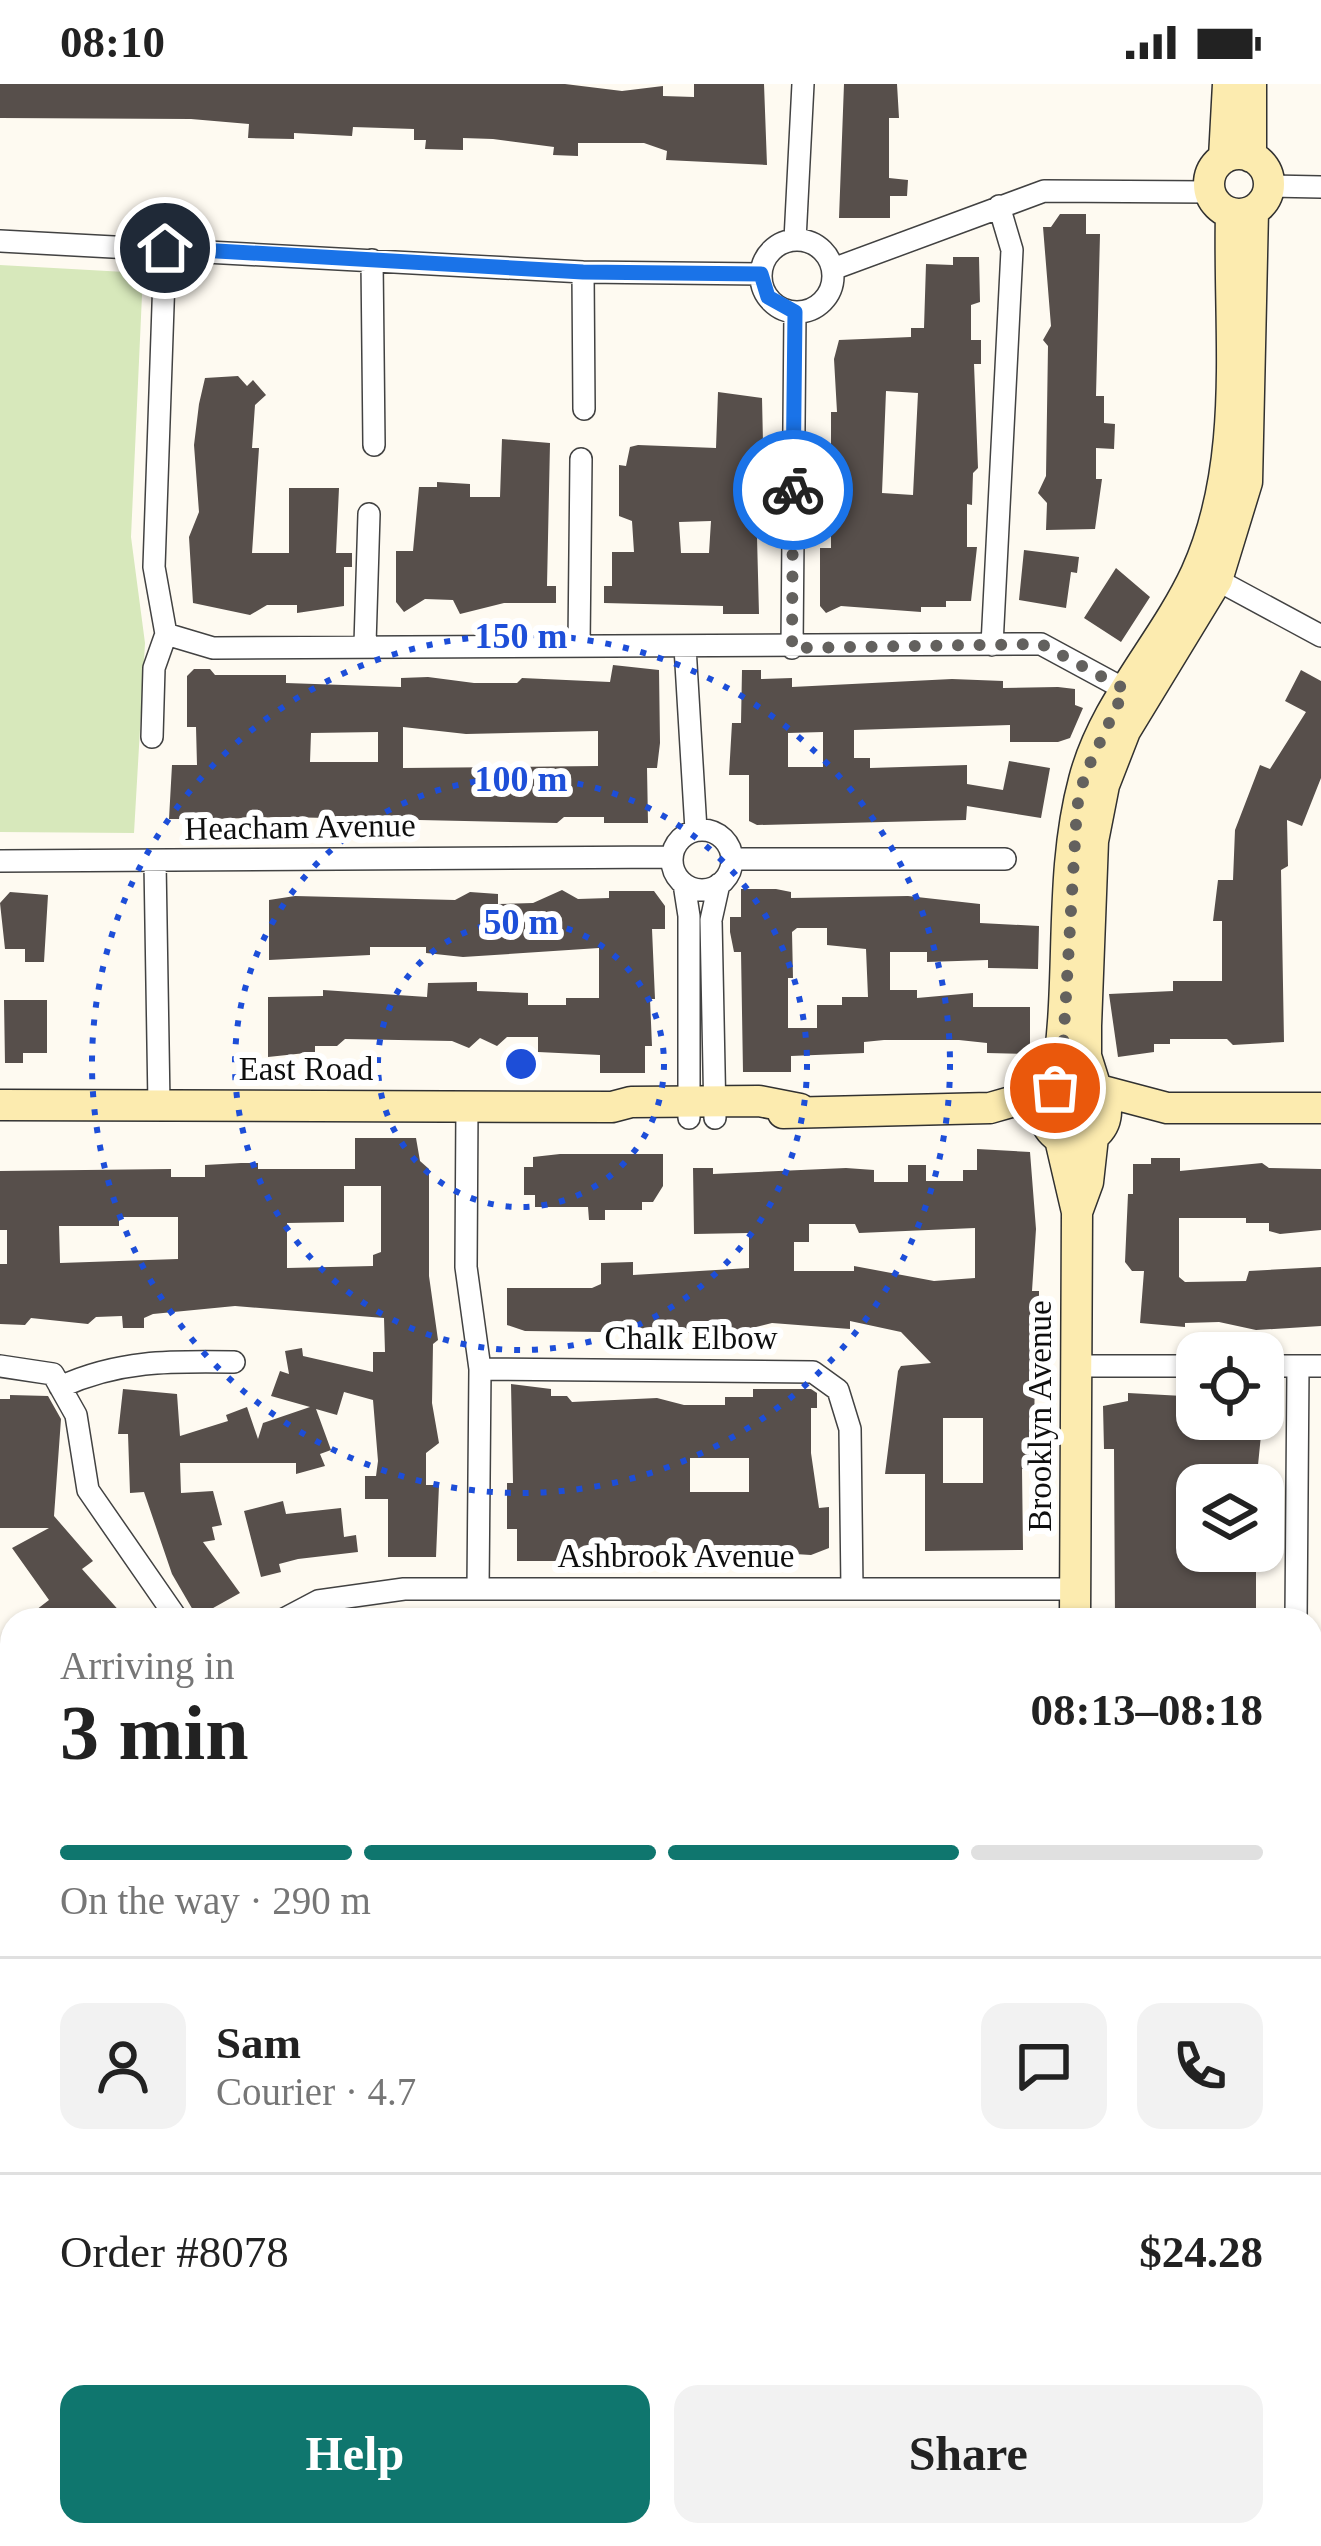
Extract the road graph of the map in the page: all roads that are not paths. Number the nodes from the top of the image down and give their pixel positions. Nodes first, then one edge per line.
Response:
1 (803, 84) edge
2 (1228, 84) edge
3 (1252, 84) edge
4 (1238, 157) junction
5 (1321, 188) edge
6 (1241, 201) junction
7 (999, 206) junction
8 (795, 240) junction
9 (0, 241) edge
10 (165, 248) junction
11 (373, 260) junction
12 (833, 269) junction
13 (583, 272) junction
14 (761, 274) junction
15 (795, 312) junction
16 (584, 409) dead end
17 (374, 446) dead end
18 (581, 459) dead end
19 (369, 514) dead end
20 (1207, 575) junction
21 (166, 634) junction
22 (1321, 636) edge
23 (365, 644) junction
24 (992, 645) junction
25 (579, 646) junction
26 (685, 647) junction
27 (792, 648) junction
28 (1134, 694) junction
29 (152, 737) dead end
30 (696, 830) junction
31 (672, 856) junction
32 (732, 859) junction
33 (1005, 860) dead end
34 (0, 861) edge
35 (155, 862) junction
36 (684, 884) junction
37 (719, 884) junction
38 (1077, 924) junction
39 (1054, 1089) junction
40 (1097, 1089) junction
41 (0, 1105) edge
42 (159, 1105) junction
43 (467, 1106) junction
44 (991, 1108) junction
45 (1167, 1108) junction
46 (1321, 1108) edge
47 (701, 1110) junction
48 (1096, 1134) junction
49 (1056, 1135) junction
50 (1077, 1212) junction
51 (234, 1362) dead end
52 (0, 1366) edge
53 (1076, 1366) junction
54 (1176, 1366) edge
55 (1284, 1366) edge
56 (1298, 1366) junction
57 (1321, 1366) edge
58 (480, 1369) junction
59 (60, 1387) junction
60 (478, 1589) junction
61 (852, 1589) junction
62 (1075, 1604) edge
63 (170, 1608) edge
64 (303, 1608) edge
65 (1296, 1608) edge

1 - 8 street
2 - 4 street
3 - 4 street
4 - 6 street
4 - 6 street
5 - 6 street
6 - 7 street
6 - 20 street
7 - 12 street
7 - 24 street
8 - 12 street
8 - 14 street
9 - 10 street
10 - 11 street
10 - 21 street
11 - 13 street
11 - 17 street
12 - 15 street
13 - 14 street
13 - 16 street
14 - 15 street
15 - 27 street
18 - 25 street
19 - 23 street
20 - 22 street
20 - 28 street
21 - 23 street
21 - 29 street
23 - 25 street
24 - 27 street
24 - 28 street
25 - 26 street
26 - 27 street
26 - 30 street
28 - 38 street
30 - 31 street
30 - 32 street
31 - 35 street, Heacham Avenue
31 - 36 street
32 - 33 street
32 - 37 street
34 - 35 street, Heacham Avenue
35 - 42 street
36 - 37 street
36 - 47 street
37 - 47 street
38 - 39 street
38 - 40 street
39 - 40 street
39 - 44 street, East Road
39 - 49 street
40 - 45 street
40 - 48 street
41 - 42 street, East Road
42 - 43 street, East Road
43 - 47 street, East Road
43 - 58 street
44 - 47 street, East Road
44 - 49 street, East Road
45 - 46 street
45 - 48 street
48 - 49 street
48 - 50 street, Brooklyn Avenue
49 - 50 street, Brooklyn Avenue
50 - 53 street, Brooklyn Avenue
51 - 59 street
52 - 59 street
53 - 54 street
53 - 62 street, Brooklyn Avenue
55 - 56 street
56 - 57 street
56 - 65 street
58 - 60 street
58 - 61 street, Chalk Elbow
59 - 63 street
60 - 61 street, Ashbrook Avenue
60 - 64 street, Ashbrook Avenue
61 - 62 street, Ashbrook Avenue

